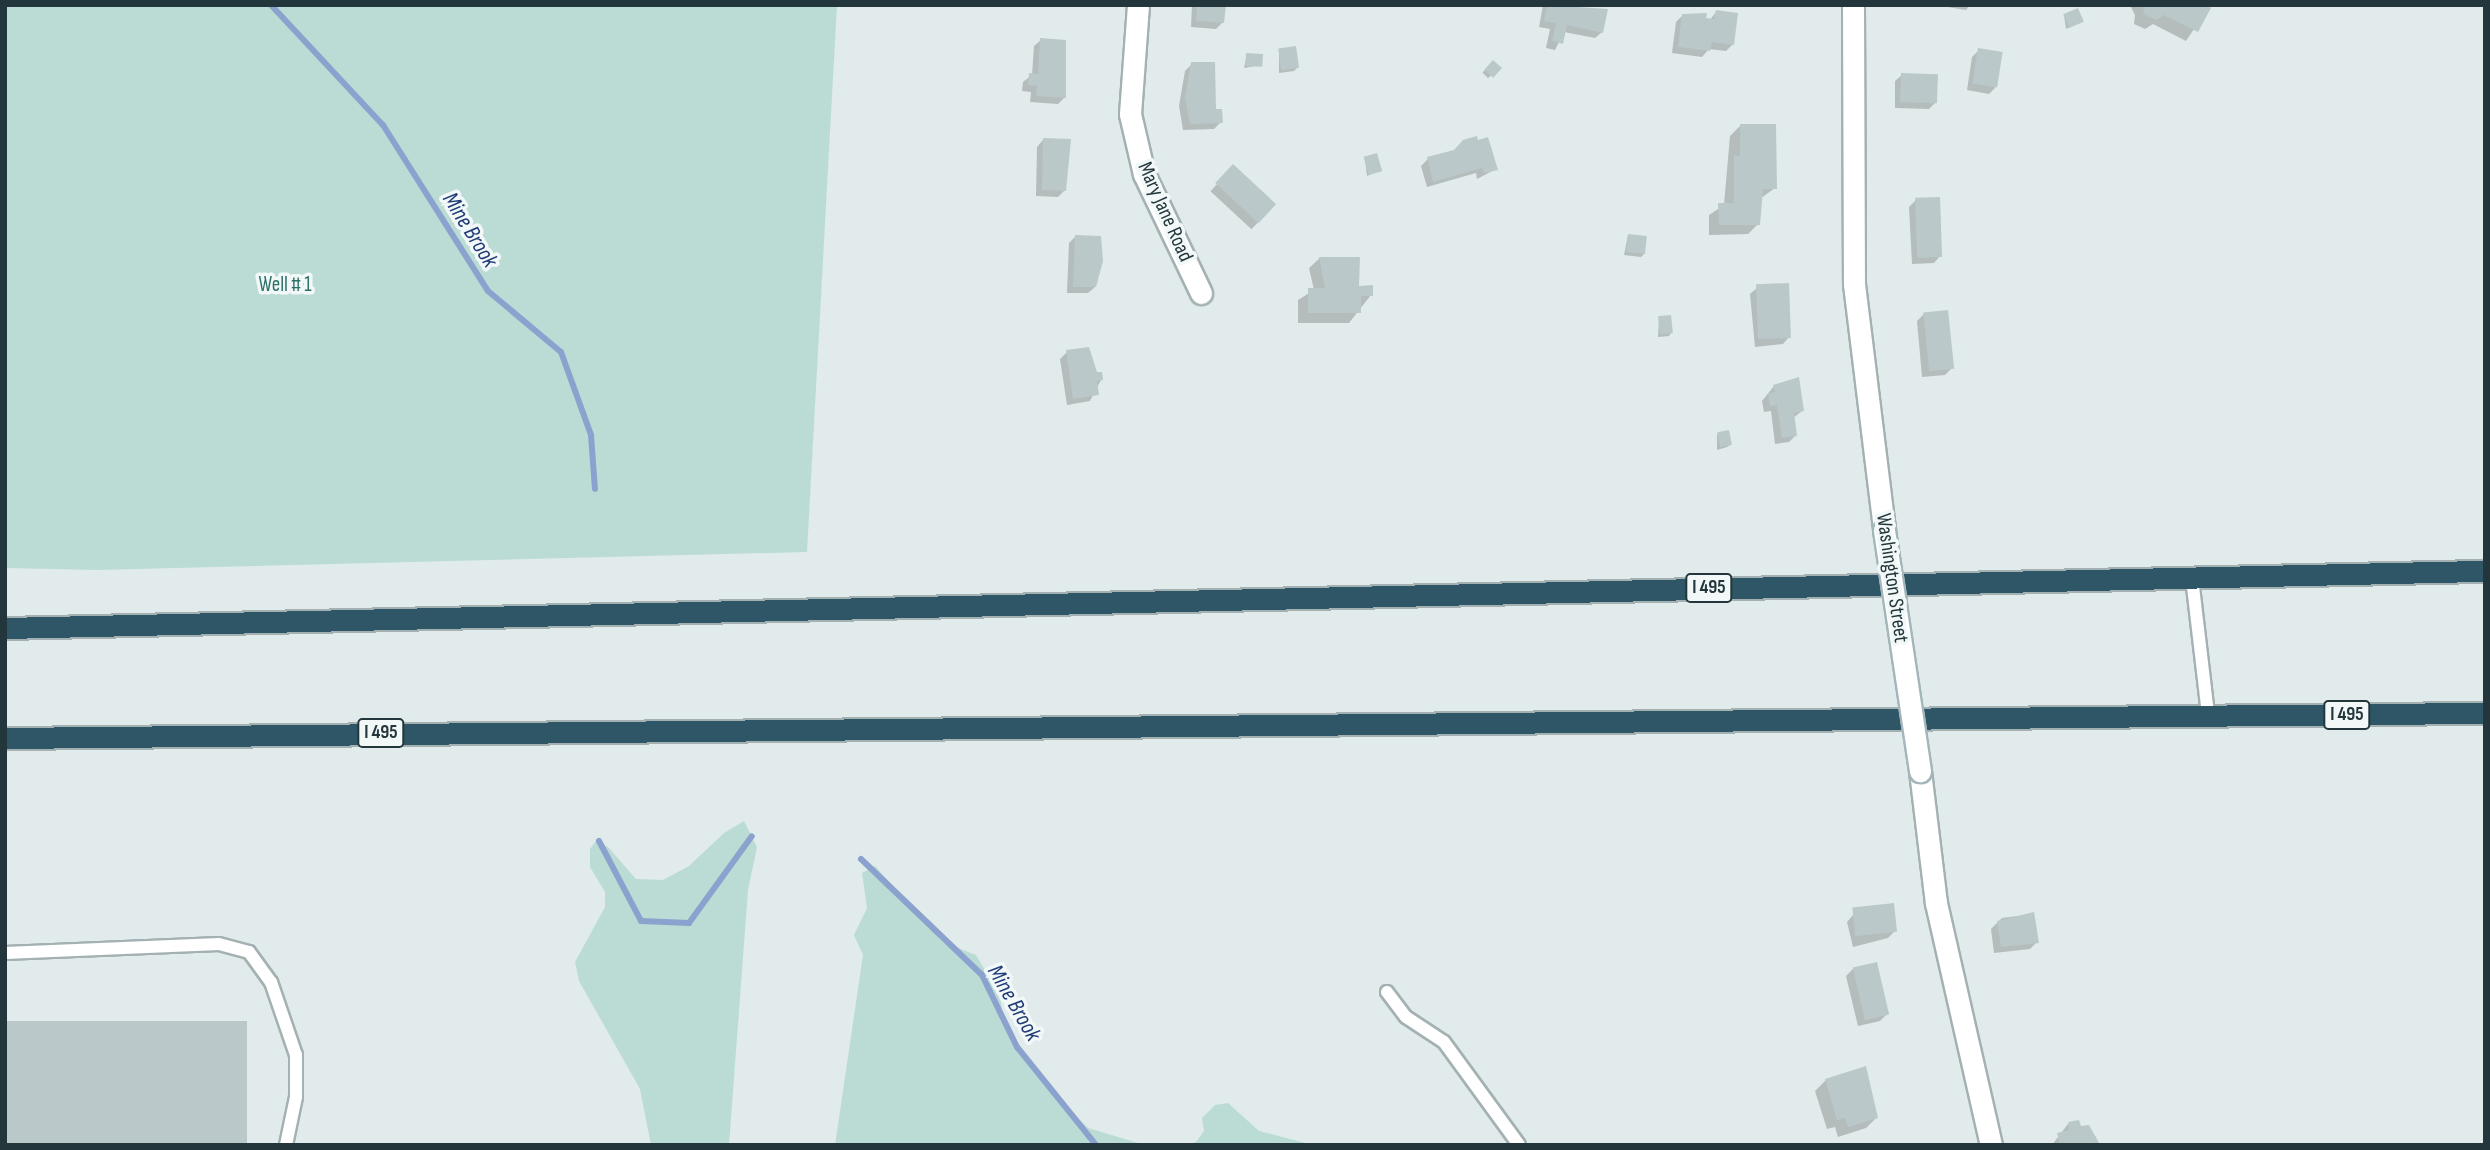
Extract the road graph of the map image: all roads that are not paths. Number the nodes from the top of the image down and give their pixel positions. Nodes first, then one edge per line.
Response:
1 (1138, 5) edge
2 (1853, 5) edge
3 (1201, 293) dead end
4 (2485, 571) edge
5 (2192, 578) junction
6 (5, 628) edge
7 (2485, 713) edge
8 (2208, 715) junction
9 (5, 738) edge
10 (5, 953) edge
11 (1387, 992) dead end
12 (286, 1145) edge
13 (1519, 1145) edge
14 (1991, 1145) edge

1 - 3 main road, Mary Jane Road
2 - 14 main road, Washington Street, bridge
4 - 5 highway, I 495
5 - 6 highway, I 495
5 - 8 lane
7 - 8 highway, I 495
8 - 9 highway, I 495
10 - 12 lane
11 - 13 lane

